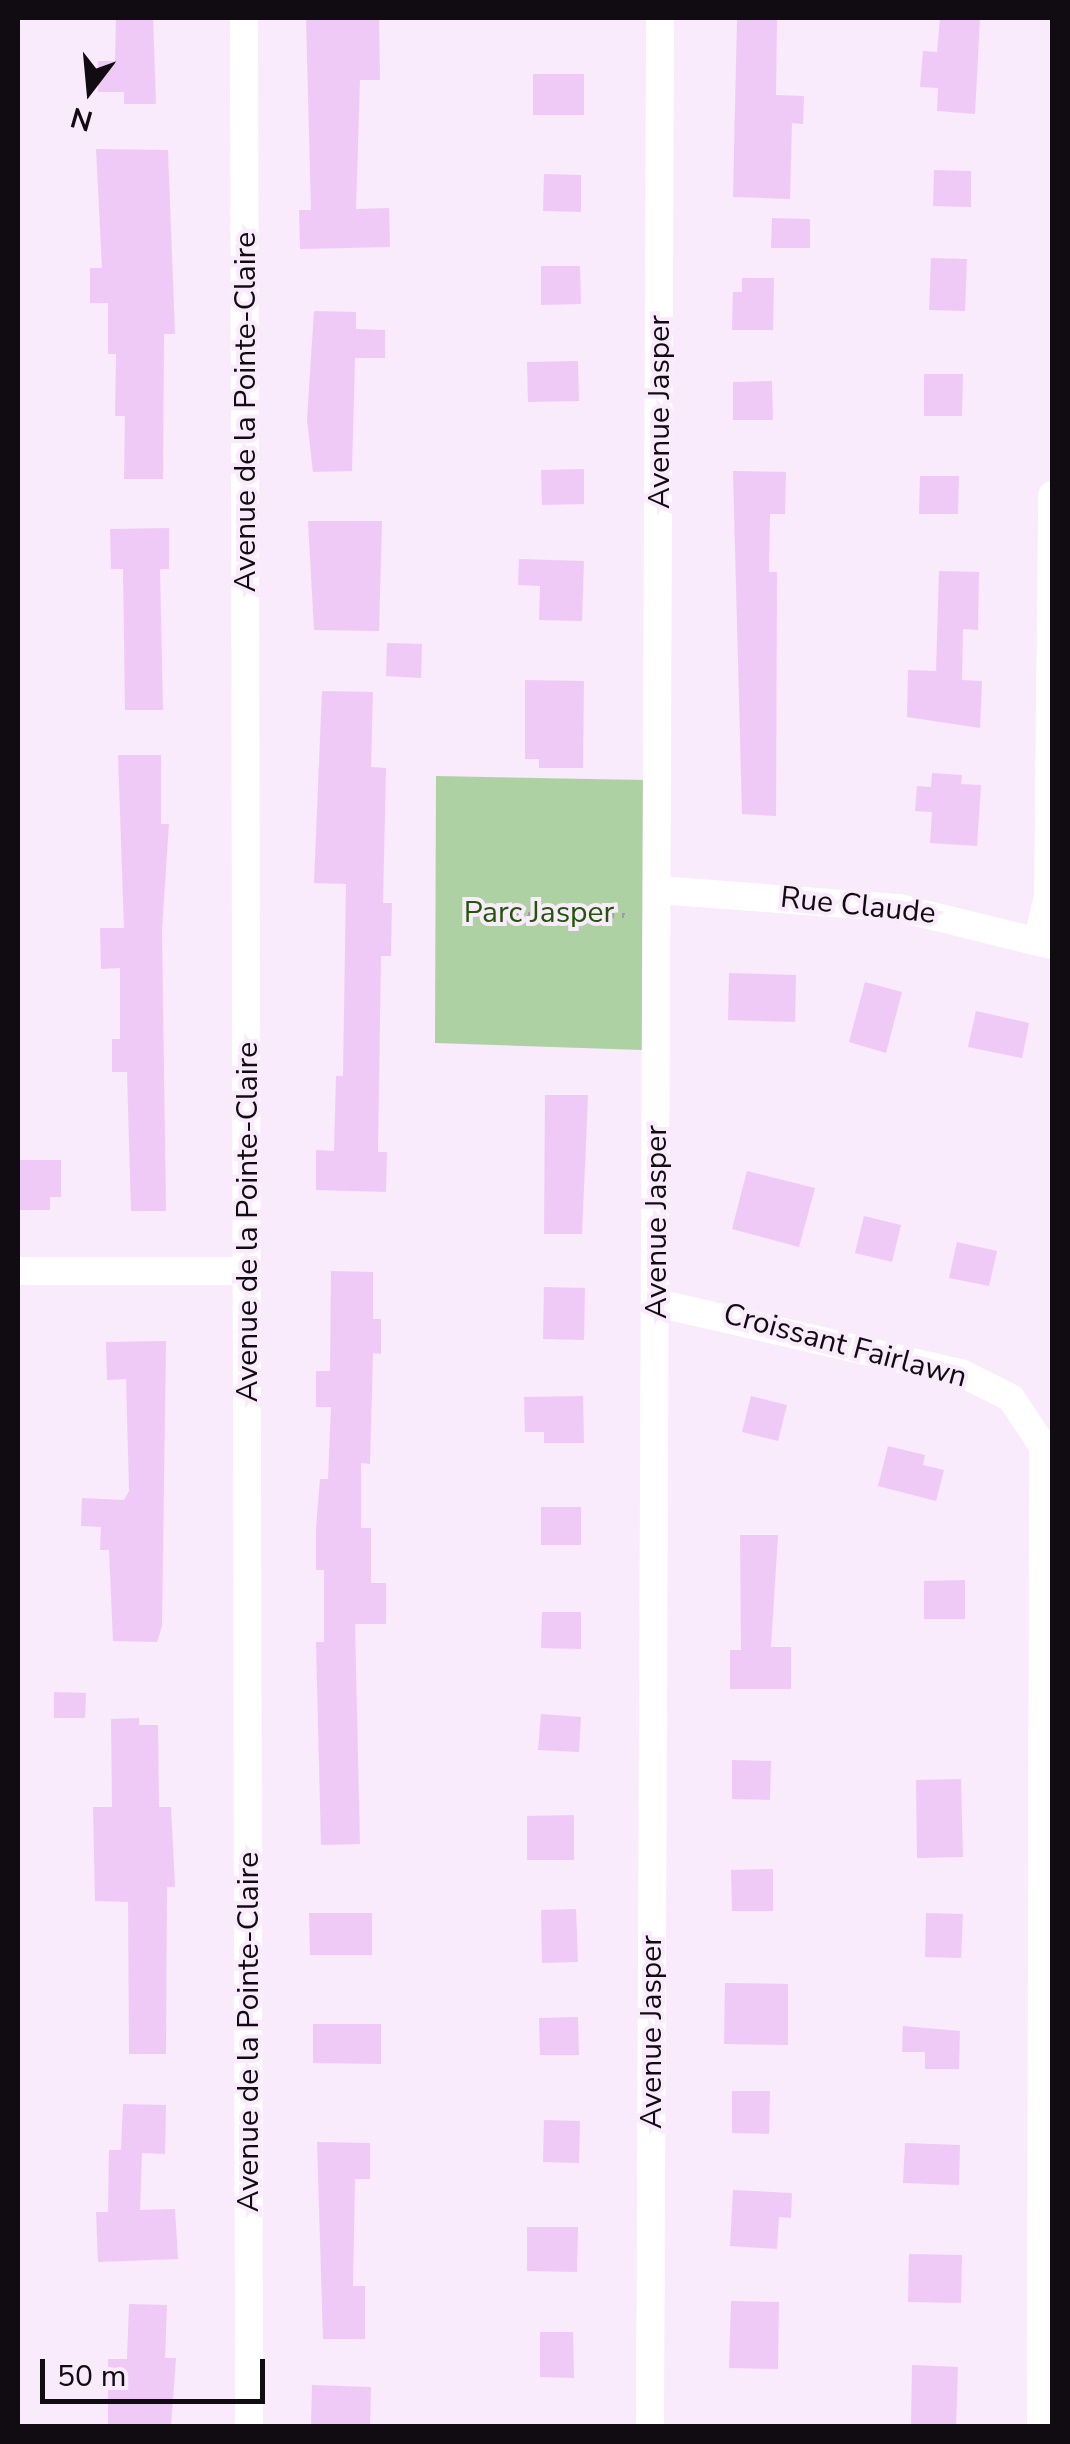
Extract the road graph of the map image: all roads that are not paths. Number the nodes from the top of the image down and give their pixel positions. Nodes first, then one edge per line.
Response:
1 (244, 18) edge
2 (660, 18) edge
3 (1052, 495) edge
4 (658, 890) junction
5 (1045, 942) edge
6 (18, 1271) edge
7 (248, 1271) junction
8 (657, 1303) junction
9 (249, 2426) edge
10 (650, 2426) edge
11 (1040, 2426) edge

1 - 7 street, Avenue de la Pointe-Claire
2 - 4 street, Avenue Jasper
3 - 5 street
4 - 5 street, Rue Claude
4 - 8 street, Avenue Jasper
6 - 7 street
7 - 9 street, Avenue de la Pointe-Claire
8 - 10 street, Avenue Jasper
8 - 11 street, Croissant Fairlawn

